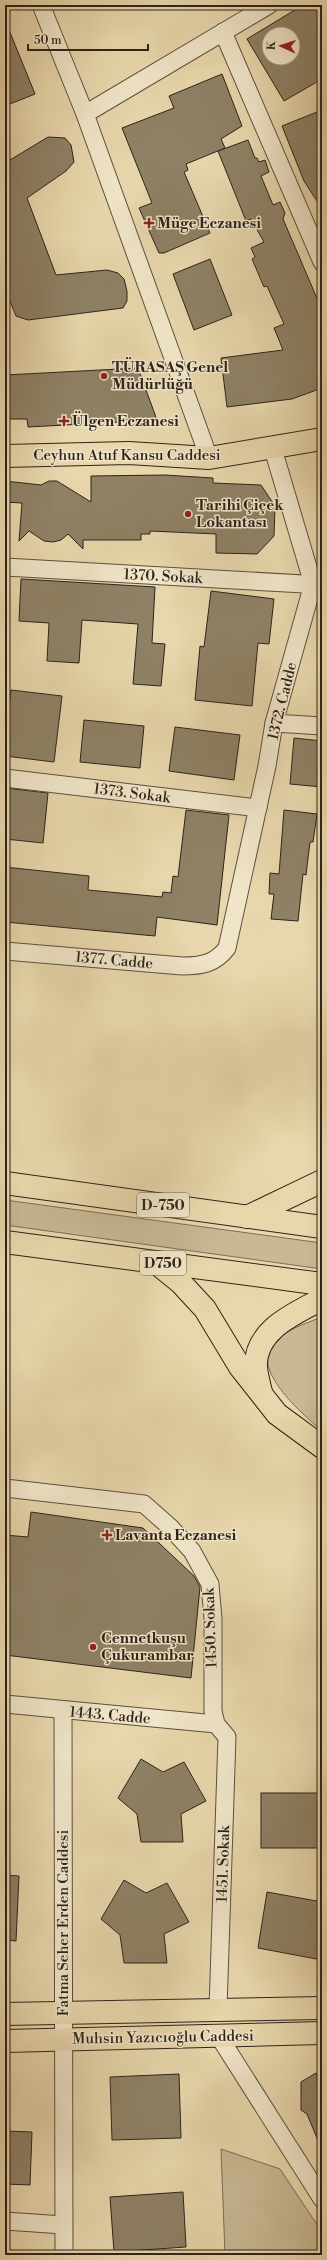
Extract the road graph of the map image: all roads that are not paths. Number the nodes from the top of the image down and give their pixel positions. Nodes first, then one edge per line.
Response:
1 (41, 5) edge
2 (269, 5) edge
3 (223, 32) junction
4 (85, 114) junction
5 (322, 262) edge
6 (322, 428) edge
7 (322, 439) edge
8 (273, 449) junction
9 (5, 456) edge
10 (209, 458) junction
11 (5, 567) edge
12 (318, 584) edge
13 (274, 723) junction
14 (322, 726) edge
15 (5, 778) edge
16 (258, 808) junction
17 (5, 951) edge
18 (221, 955) joint
19 (322, 1181) edge
20 (5, 1183) edge
21 (247, 1217) junction
22 (322, 1227) edge
23 (5, 1242) edge
24 (155, 1262) junction
25 (322, 1284) edge
26 (322, 1299) edge
27 (262, 1396) junction
28 (322, 1447) edge
29 (5, 1488) edge
30 (5, 1704) edge
31 (64, 1711) junction
32 (216, 1724) junction
33 (322, 2008) edge
34 (218, 2009) junction
35 (63, 2013) junction
36 (5, 2014) edge
37 (322, 2033) edge
38 (218, 2035) junction
39 (62, 2039) junction
40 (5, 2041) edge
41 (322, 2199) edge
42 (5, 2221) edge
43 (64, 2225) junction
44 (64, 2255) edge

1 - 4 street
2 - 3 street
3 - 4 street
3 - 5 street
4 - 10 street
6 - 8 main road, Ceyhun Atuf Kansu Caddesi
7 - 8 main road, Ceyhun Atuf Kansu Caddesi
8 - 10 main road, Ceyhun Atuf Kansu Caddesi
8 - 12 street
9 - 10 main road, Ceyhun Atuf Kansu Caddesi
11 - 12 street, 1370. Sokak
12 - 13 street, 1372. Cadde
13 - 14 street
13 - 16 street, 1372. Cadde
15 - 16 street, 1373. Sokak
16 - 18 street, 1372. Cadde
17 - 18 street, 1377. Cadde
19 - 21 main road
20 - 21 main road, D-750
21 - 22 main road, D-750
23 - 24 main road, D750
24 - 25 main road, D750
24 - 27 main road
26 - 27 main road
27 - 28 main road
29 - 32 street, 1450. Sokak
30 - 31 street, 1443. Cadde
31 - 32 street, 1443. Cadde
31 - 35 street, Fatma Seher Erden Caddesi
32 - 34 street, 1451. Sokak
33 - 34 main road, Muhsin Yazıcıoğlu Caddesi
34 - 35 main road, Muhsin Yazıcıoğlu Caddesi
35 - 36 main road, Muhsin Yazıcıoğlu Caddesi
35 - 39 street, Fatma Seher Erden Caddesi
37 - 38 main road, Muhsin Yazıcıoğlu Caddesi
38 - 39 main road, Muhsin Yazıcıoğlu Caddesi
38 - 41 street
39 - 40 main road, Muhsin Yazıcıoğlu Caddesi
39 - 43 street, Fatma Seher Erden Caddesi
42 - 43 street
43 - 44 street, Fatma Seher Erden Caddesi

